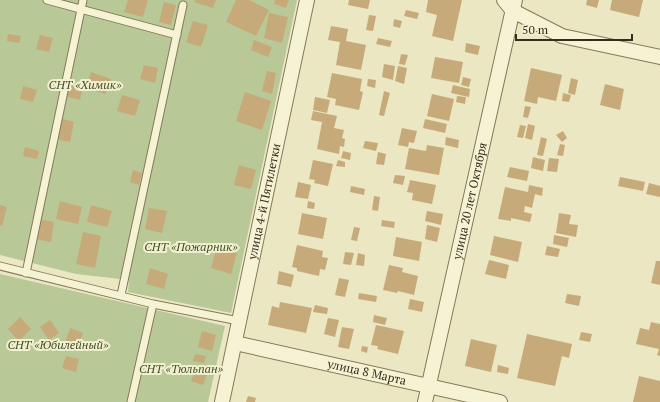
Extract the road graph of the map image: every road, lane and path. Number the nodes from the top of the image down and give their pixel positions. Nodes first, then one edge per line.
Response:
1 (47, 0) edge
2 (83, 0) edge
3 (307, 0) edge
4 (510, 4) edge
5 (183, 5) dead end
6 (81, 9) junction
7 (177, 35) junction
8 (660, 57) edge
9 (0, 266) edge
10 (26, 273) junction
11 (120, 295) junction
12 (153, 304) junction
13 (240, 321) junction
14 (235, 343) junction
15 (428, 386) junction
16 (131, 402) edge
17 (222, 402) edge
18 (425, 402) edge
19 (500, 402) edge

1 - 6 lane
2 - 6 lane
3 - 13 street, улица 4-й Пятилетки
4 - 8 street
4 - 15 street, улица 20 лет Октября
5 - 7 lane
6 - 7 lane
6 - 10 lane
7 - 11 lane
9 - 10 lane
10 - 11 lane
11 - 12 lane
12 - 13 lane
12 - 16 lane
13 - 14 street, улица 4-й Пятилетки
14 - 15 street, улица 8 Марта
14 - 17 street, улица 4-й Пятилетки
15 - 18 street, улица 20 лет Октября
15 - 19 street, улица 8 Марта

